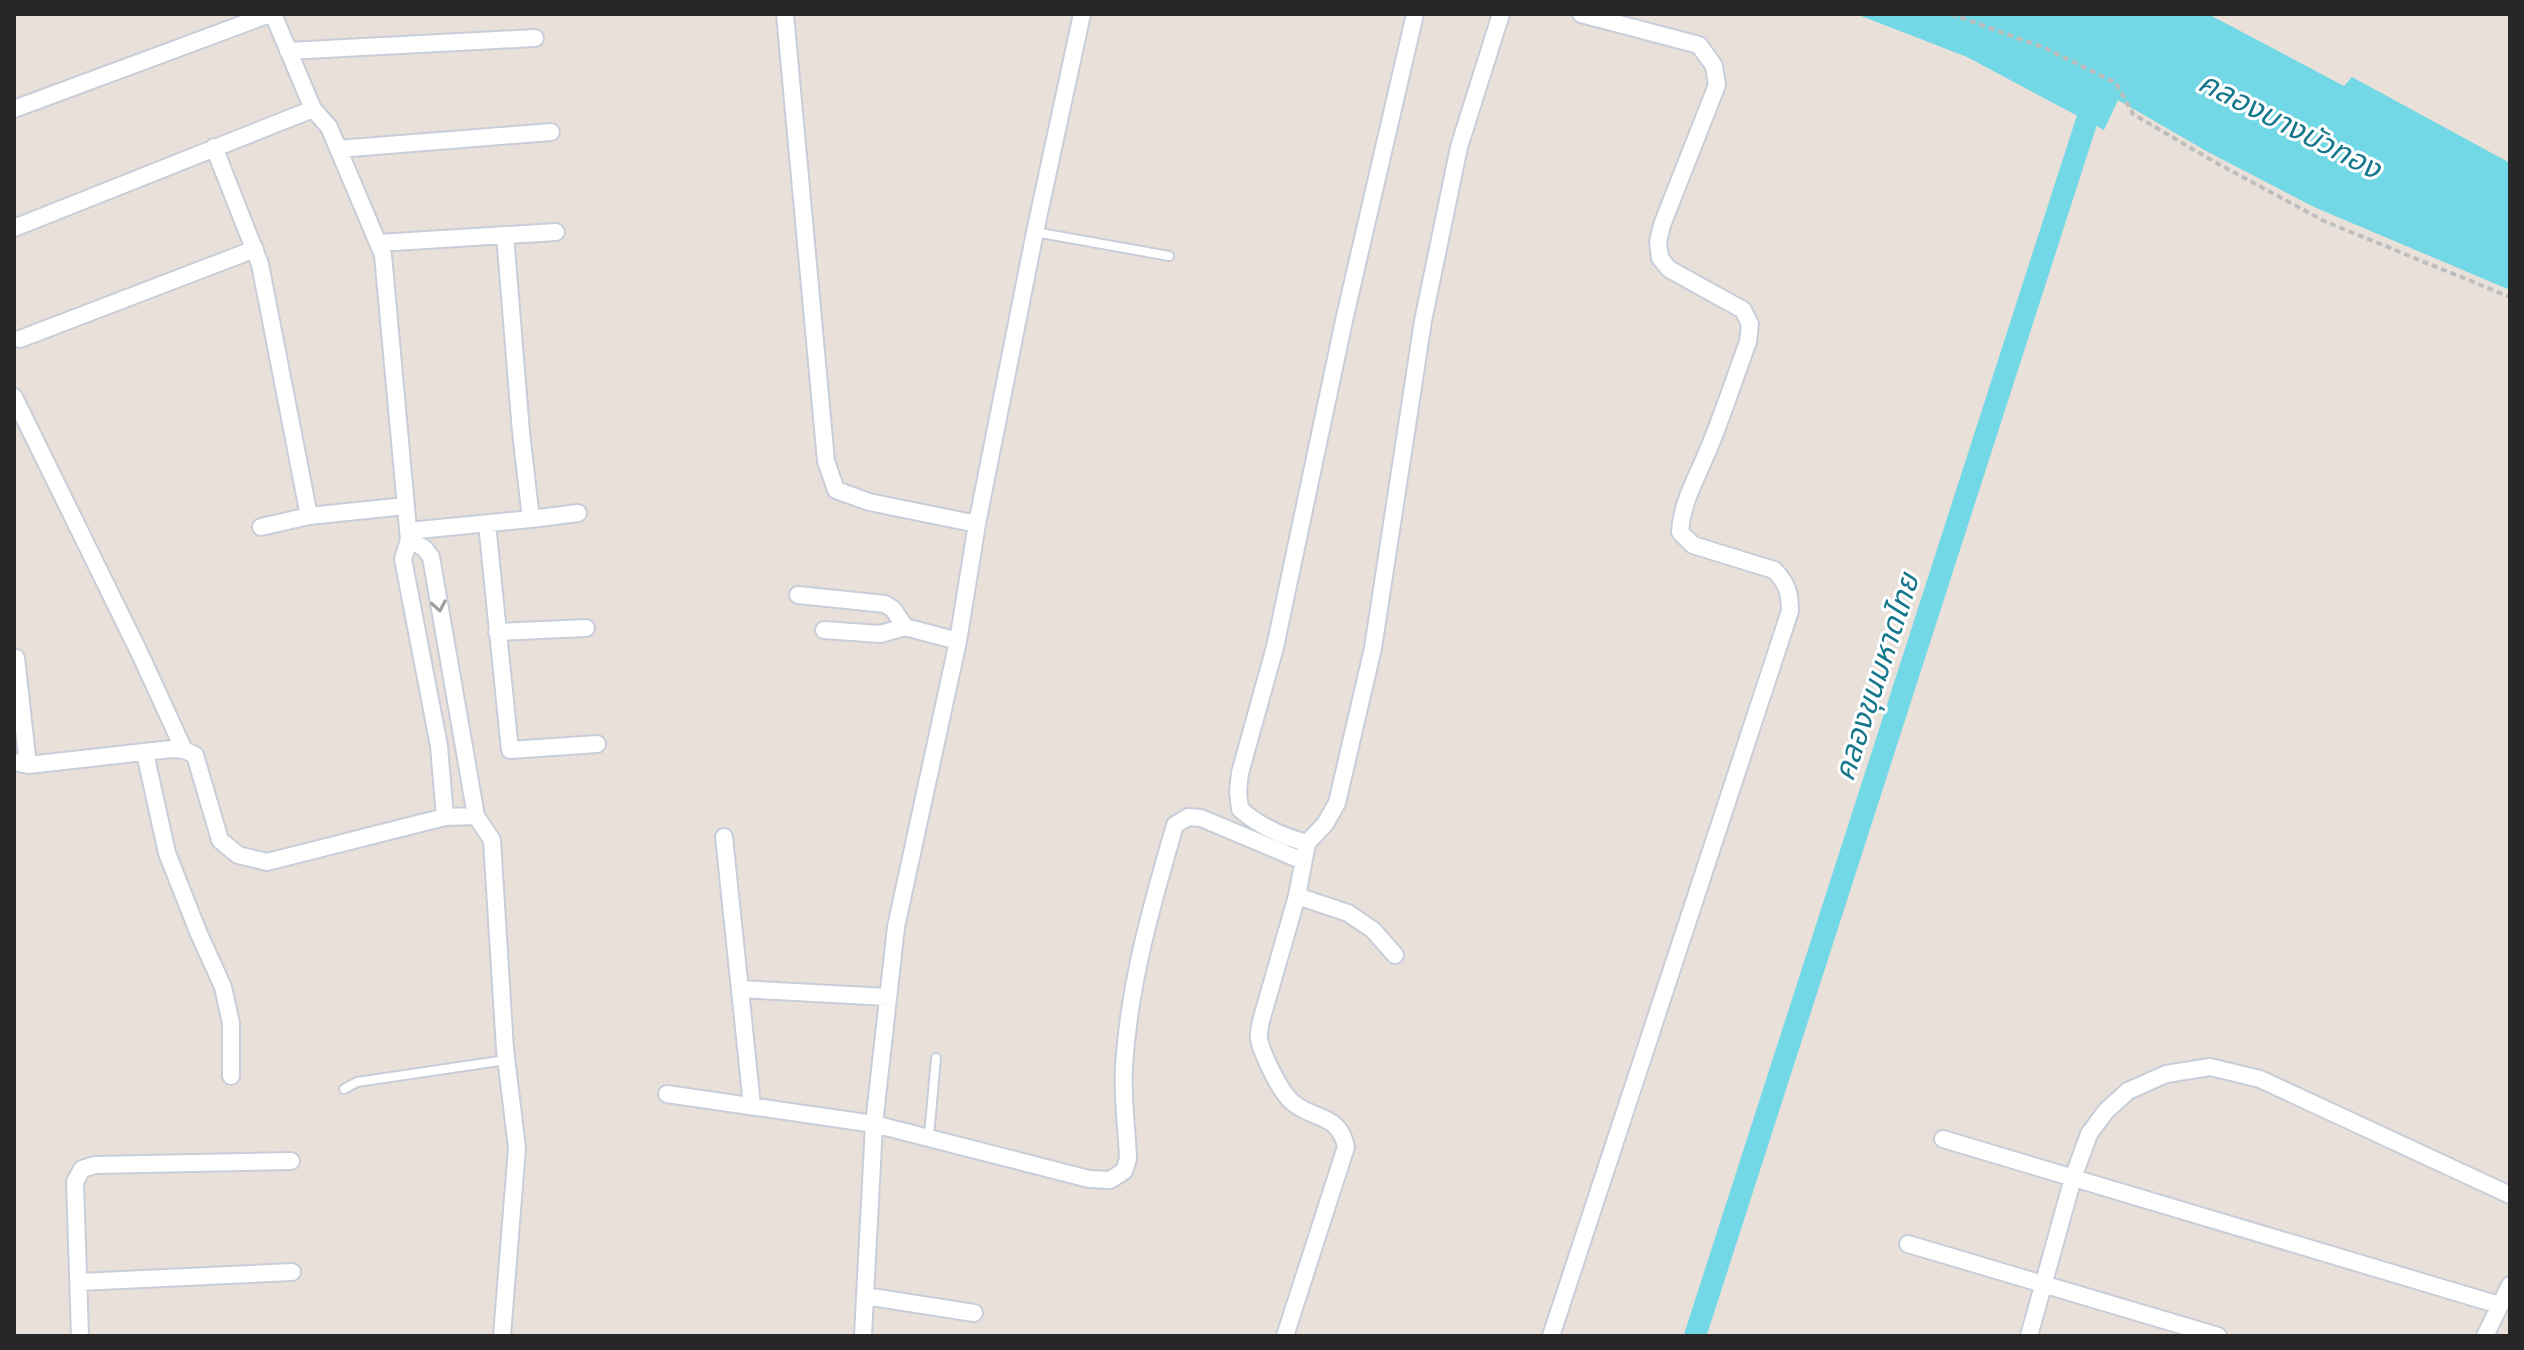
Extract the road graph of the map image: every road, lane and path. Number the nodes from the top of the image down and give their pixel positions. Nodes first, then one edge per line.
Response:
1 (271, 14) edge
2 (785, 14) edge
3 (1082, 14) edge
4 (1415, 14) edge
5 (1501, 14) edge
6 (1581, 14) edge
7 (1951, 14) edge
8 (535, 38) dead end
9 (288, 51) junction
10 (14, 109) edge
11 (313, 109) junction
12 (551, 132) dead end
13 (214, 147) junction
14 (338, 149) junction
15 (14, 228) edge
16 (556, 232) dead end
17 (1035, 232) junction
18 (505, 235) junction
19 (378, 243) junction
20 (255, 249) junction
21 (1169, 256) dead end
22 (2510, 297) edge
23 (20, 339) dead end
24 (14, 397) edge
25 (405, 506) junction
26 (578, 513) dead end
27 (309, 516) junction
28 (531, 519) junction
29 (487, 524) junction
30 (977, 524) junction
31 (261, 527) dead end
32 (408, 535) junction
33 (798, 595) dead end
34 (905, 627) junction
35 (586, 628) dead end
36 (824, 630) dead end
37 (497, 632) junction
38 (958, 641) junction
39 (16, 658) dead end
40 (461, 728) junction
41 (437, 735) junction
42 (597, 744) dead end
43 (184, 750) junction
44 (145, 753) junction
45 (21, 763) edge
46 (476, 816) junction
47 (445, 817) junction
48 (724, 837) dead end
49 (1307, 843) junction
50 (1303, 861) junction
51 (1297, 896) junction
52 (1395, 955) dead end
53 (740, 989) junction
54 (888, 997) junction
55 (936, 1058) dead end
56 (506, 1060) junction
57 (231, 1076) dead end
58 (344, 1089) dead end
59 (667, 1094) dead end
60 (752, 1105) junction
61 (874, 1124) junction
62 (929, 1136) junction
63 (1943, 1139) dead end
64 (291, 1161) dead end
65 (2073, 1178) junction
66 (2510, 1195) edge
67 (1908, 1244) dead end
68 (292, 1272) dead end
69 (79, 1282) junction
70 (2044, 1284) junction
71 (2510, 1285) edge
72 (865, 1296) junction
73 (2499, 1305) junction
74 (974, 1313) dead end
75 (80, 1336) edge
76 (502, 1336) edge
77 (863, 1336) edge
78 (1285, 1336) edge
79 (1551, 1336) edge
80 (2029, 1336) edge
81 (2218, 1336) edge
82 (2485, 1336) edge

1 - 9 street
1 - 10 street
2 - 30 street
3 - 17 street
4 - 49 street
5 - 49 street
6 - 79 street
7 - 22 path
8 - 9 street
9 - 11 street
11 - 13 street
11 - 14 street
12 - 14 street
13 - 15 street
13 - 20 street
14 - 19 street
16 - 18 street
17 - 21 lane
17 - 30 street
18 - 19 street
18 - 28 street
19 - 25 street
20 - 23 street
20 - 27 street
24 - 43 street
25 - 27 street
25 - 32 street
26 - 28 street
27 - 31 street
28 - 29 street
29 - 32 street
29 - 37 street
30 - 38 street
32 -> 40 street
32 - 41 street
33 - 34 street
34 - 36 street
34 - 38 street
35 - 37 street
37 - 42 street
38 - 54 street
39 - 45 street
40 - 41 street
40 - 46 street
41 - 47 street
43 - 44 street
43 - 47 street
44 - 45 street
44 - 57 street
46 - 47 street
46 - 56 street
48 - 53 street
49 - 50 street
50 - 51 street
50 - 62 street
51 - 52 street
51 - 78 street
53 - 54 street
53 - 60 street
54 - 61 street
55 - 62 lane
56 - 58 lane
56 - 76 street
59 - 60 street
60 - 61 street
61 - 62 street
61 - 72 street
63 - 65 street
64 - 69 street
65 - 66 street
65 - 70 street
65 - 73 street
67 - 70 street
68 - 69 street
69 - 75 street
70 - 80 street
70 - 81 street
71 - 73 street
72 - 74 street
72 - 77 street
73 - 82 street

